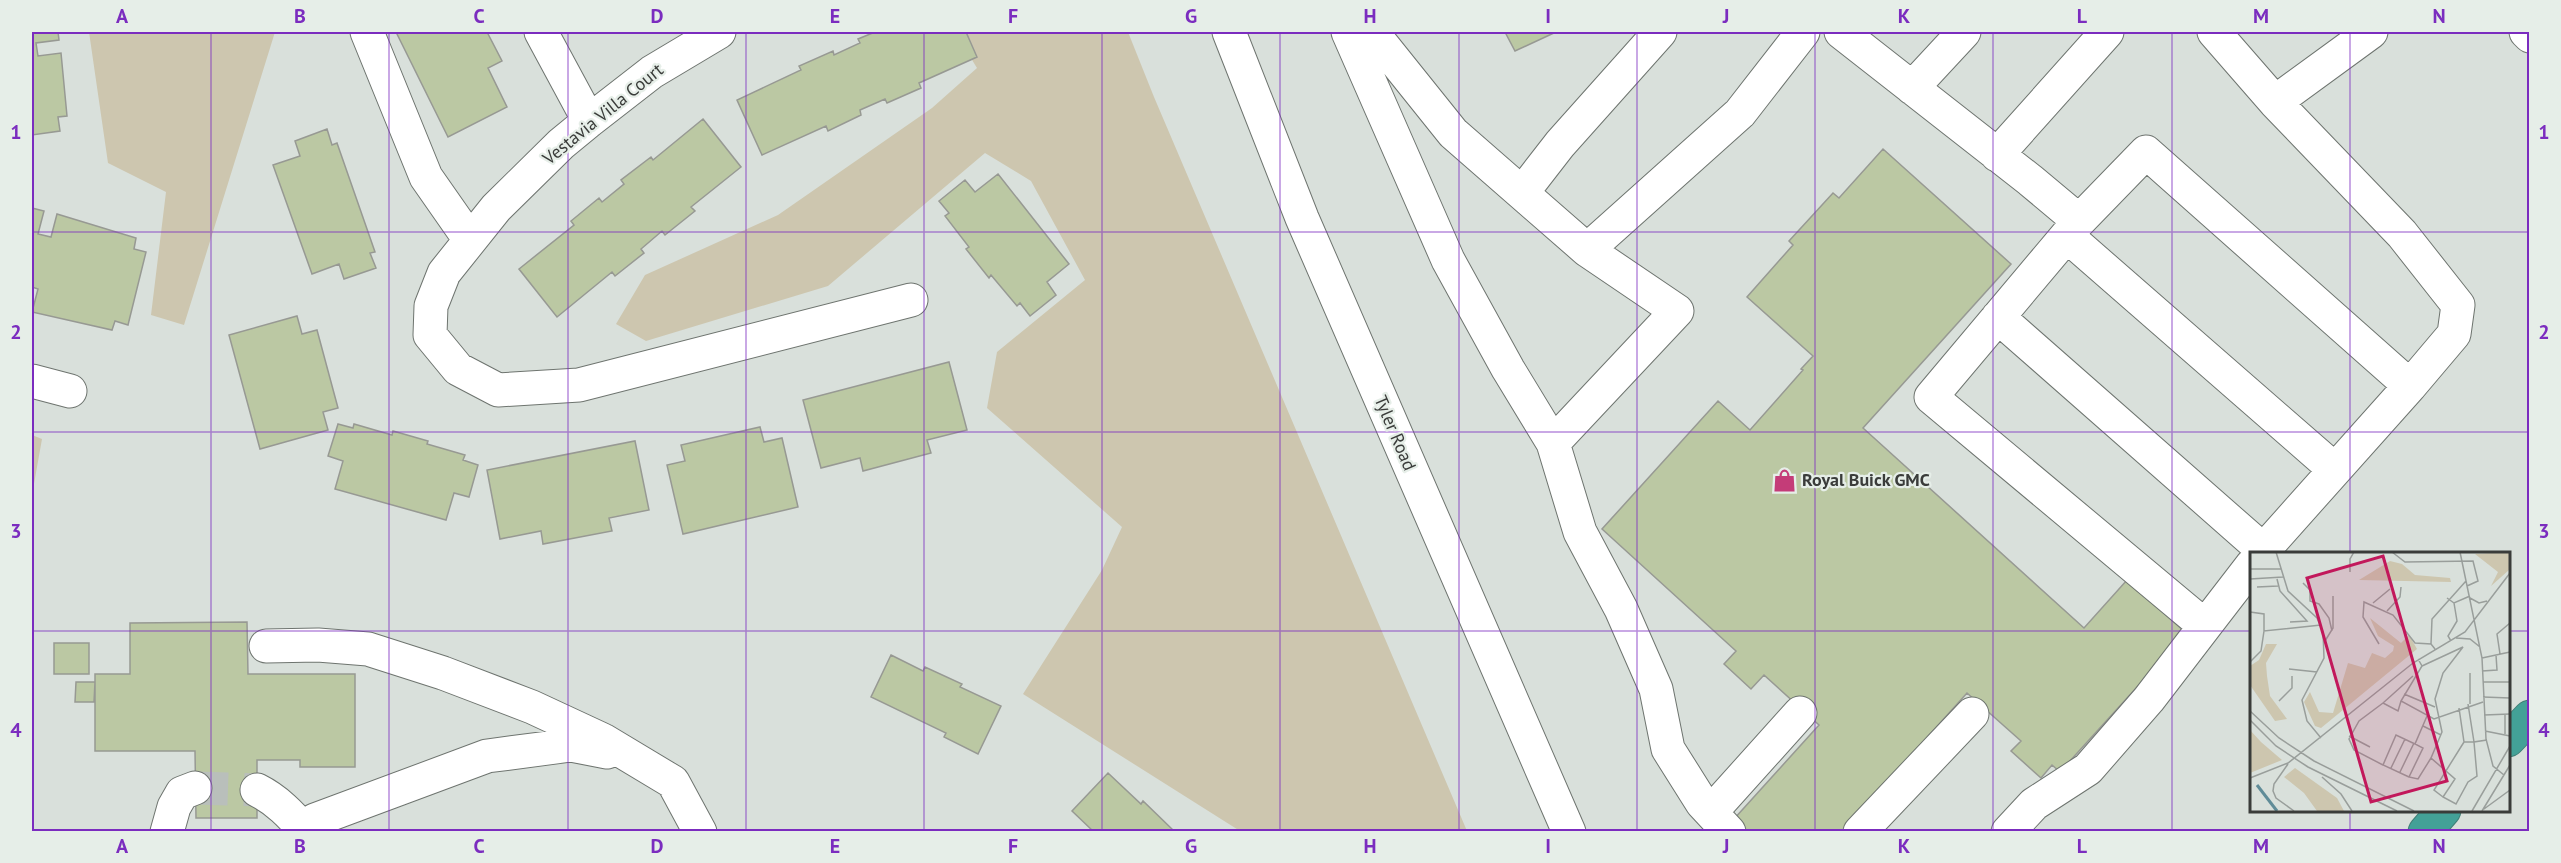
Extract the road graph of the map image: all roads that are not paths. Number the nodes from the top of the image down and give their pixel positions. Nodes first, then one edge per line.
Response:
1 (367, 32) edge
2 (541, 32) edge
3 (719, 32) edge
4 (1229, 32) edge
5 (1348, 32) edge
6 (1372, 32) edge
7 (1660, 32) edge
8 (1803, 32) edge
9 (1841, 32) edge
10 (1964, 32) edge
11 (2107, 32) edge
12 (2214, 32) edge
13 (2371, 32) edge
14 (2526, 32) edge
15 (2529, 36) edge
16 (1912, 88) junction
17 (2275, 102) junction
18 (589, 122) junction
19 (1997, 154) junction
20 (1522, 194) junction
21 (2073, 229) junction
22 (470, 240) junction
23 (1587, 250) junction
24 (911, 300) dead end
25 (1998, 317) junction
26 (32, 381) edge
27 (2410, 386) junction
28 (70, 391) dead end
29 (1553, 443) junction
30 (2334, 470) junction
31 (2255, 552) edge
32 (2262, 552) edge
33 (2250, 568) edge
34 (2205, 626) junction
35 (266, 646) dead end
36 (1800, 713) dead end
37 (1971, 714) dead end
38 (2529, 717) edge
39 (2510, 738) edge
40 (632, 757) junction
41 (195, 788) tunnel mouth
42 (257, 789) tunnel mouth
43 (2442, 812) edge
44 (1720, 822) edge
45 (167, 831) edge
46 (307, 831) edge
47 (700, 831) edge
48 (1569, 831) edge
49 (1860, 831) edge
50 (2008, 831) edge
51 (2425, 831) edge

1 - 22 street
2 - 18 street
3 - 18 street, Vestavia Villa Court
4 - 48 street, Tyler Road
5 - 29 street
6 - 20 street
7 - 20 street
8 - 23 street
9 - 16 street
10 - 16 street
11 - 19 street
12 - 17 street
13 - 17 street
14 - 15 street
16 - 19 street
17 - 27 street
18 - 22 street, Vestavia Villa Court
19 - 21 street
20 - 23 street
21 - 25 street
21 - 27 street
21 - 30 street
22 - 24 street, Vestavia Villa Court
23 - 29 street
25 - 31 street
25 - 34 street
26 - 28 street
27 - 30 street
29 - 44 street
30 - 32 street
33 - 34 street
34 - 50 street
35 - 40 street
36 - 44 street
37 - 49 street
38 - 39 highway
40 - 46 street
40 - 47 street
41 - 45 street
42 - 46 street
43 - 51 highway

